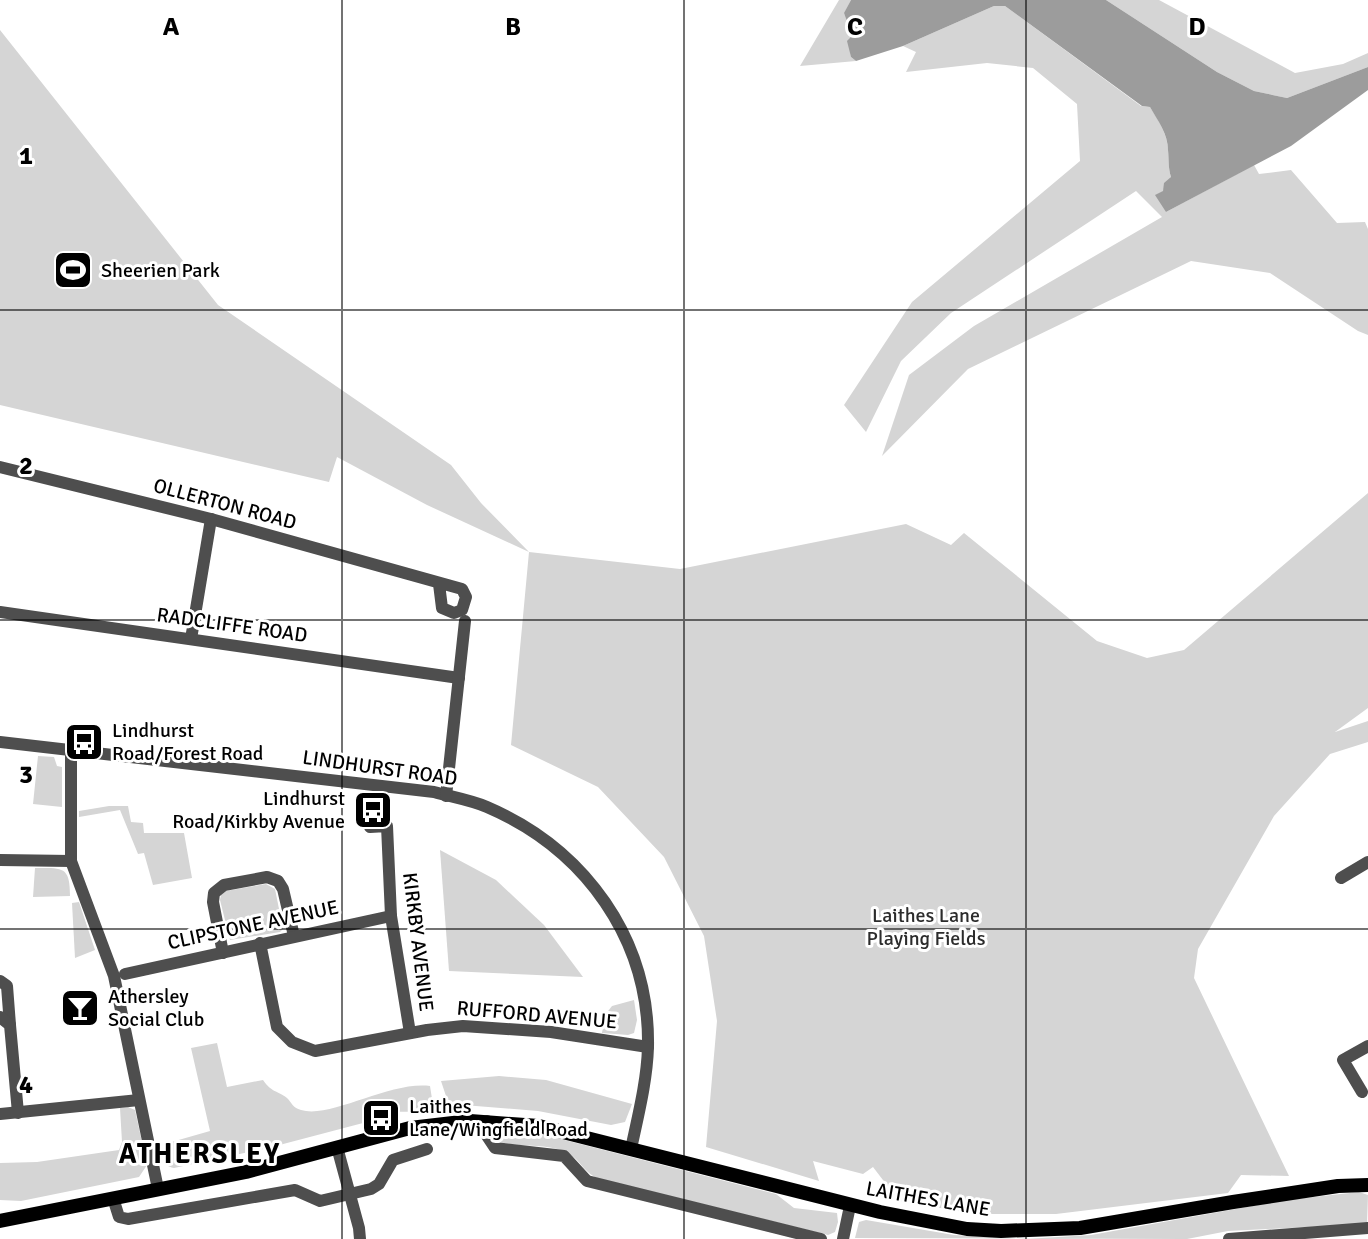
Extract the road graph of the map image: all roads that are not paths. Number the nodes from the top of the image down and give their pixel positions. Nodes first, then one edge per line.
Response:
1 (0, 467) edge
2 (211, 519) junction
3 (439, 584) dead end
4 (0, 612) edge
5 (465, 621) dead end
6 (191, 639) junction
7 (459, 678) junction
8 (0, 742) edge
9 (71, 750) junction
10 (446, 796) junction
11 (370, 827) dead end
12 (0, 860) edge
13 (71, 861) junction
14 (1368, 862) edge
15 (1341, 878) dead end
16 (391, 916) junction
17 (294, 936) junction
18 (260, 943) junction
19 (223, 953) junction
20 (125, 974) dead end
21 (0, 981) edge
22 (5, 1021) edge
23 (410, 1033) junction
24 (1368, 1046) edge
25 (648, 1047) junction
26 (1362, 1092) dead end
27 (139, 1100) junction
28 (18, 1113) junction
29 (0, 1114) edge
30 (487, 1121) junction
31 (337, 1147) junction
32 (427, 1149) dead end
33 (631, 1149) junction
34 (1368, 1185) edge
35 (158, 1189) junction
36 (349, 1194) junction
37 (113, 1198) junction
38 (850, 1206) junction
39 (0, 1221) edge
40 (1368, 1228) edge
41 (360, 1239) edge
42 (821, 1239) edge
43 (843, 1239) edge
44 (1229, 1239) edge

1 - 2 street, OLLERTON ROAD
2 - 3 street, OLLERTON ROAD
2 - 6 street
4 - 6 street, RADCLIFFE ROAD
5 - 7 street
6 - 7 street, RADCLIFFE ROAD
7 - 10 street
8 - 9 street, LINDHURST ROAD
9 - 10 street, LINDHURST ROAD
9 - 13 street
10 - 25 street, LINDHURST ROAD
11 - 16 street, KIRKBY AVENUE
12 - 13 street
13 - 27 street
14 - 15 street
16 - 17 street, CLIPSTONE AVENUE
16 - 23 street, KIRKBY AVENUE
17 - 18 street, CLIPSTONE AVENUE
17 - 19 street
18 - 19 street, CLIPSTONE AVENUE
18 - 23 street, RUFFORD AVENUE
19 - 20 street, CLIPSTONE AVENUE
21 - 22 street
22 - 28 street
23 - 25 street, RUFFORD AVENUE
24 - 26 street
25 - 33 street, LINDHURST ROAD
27 - 28 street
27 - 35 street
28 - 29 street
30 - 31 main road, LAITHES LANE
30 - 33 main road, LAITHES LANE
30 - 42 street
31 - 35 main road, LAITHES LANE
31 - 36 street
32 - 36 street
33 - 38 main road, LAITHES LANE
34 - 38 main road, LAITHES LANE
35 - 37 main road, LAITHES LANE
36 - 37 street
36 - 41 street
37 - 39 main road, LAITHES LANE
38 - 43 street
40 - 44 street

